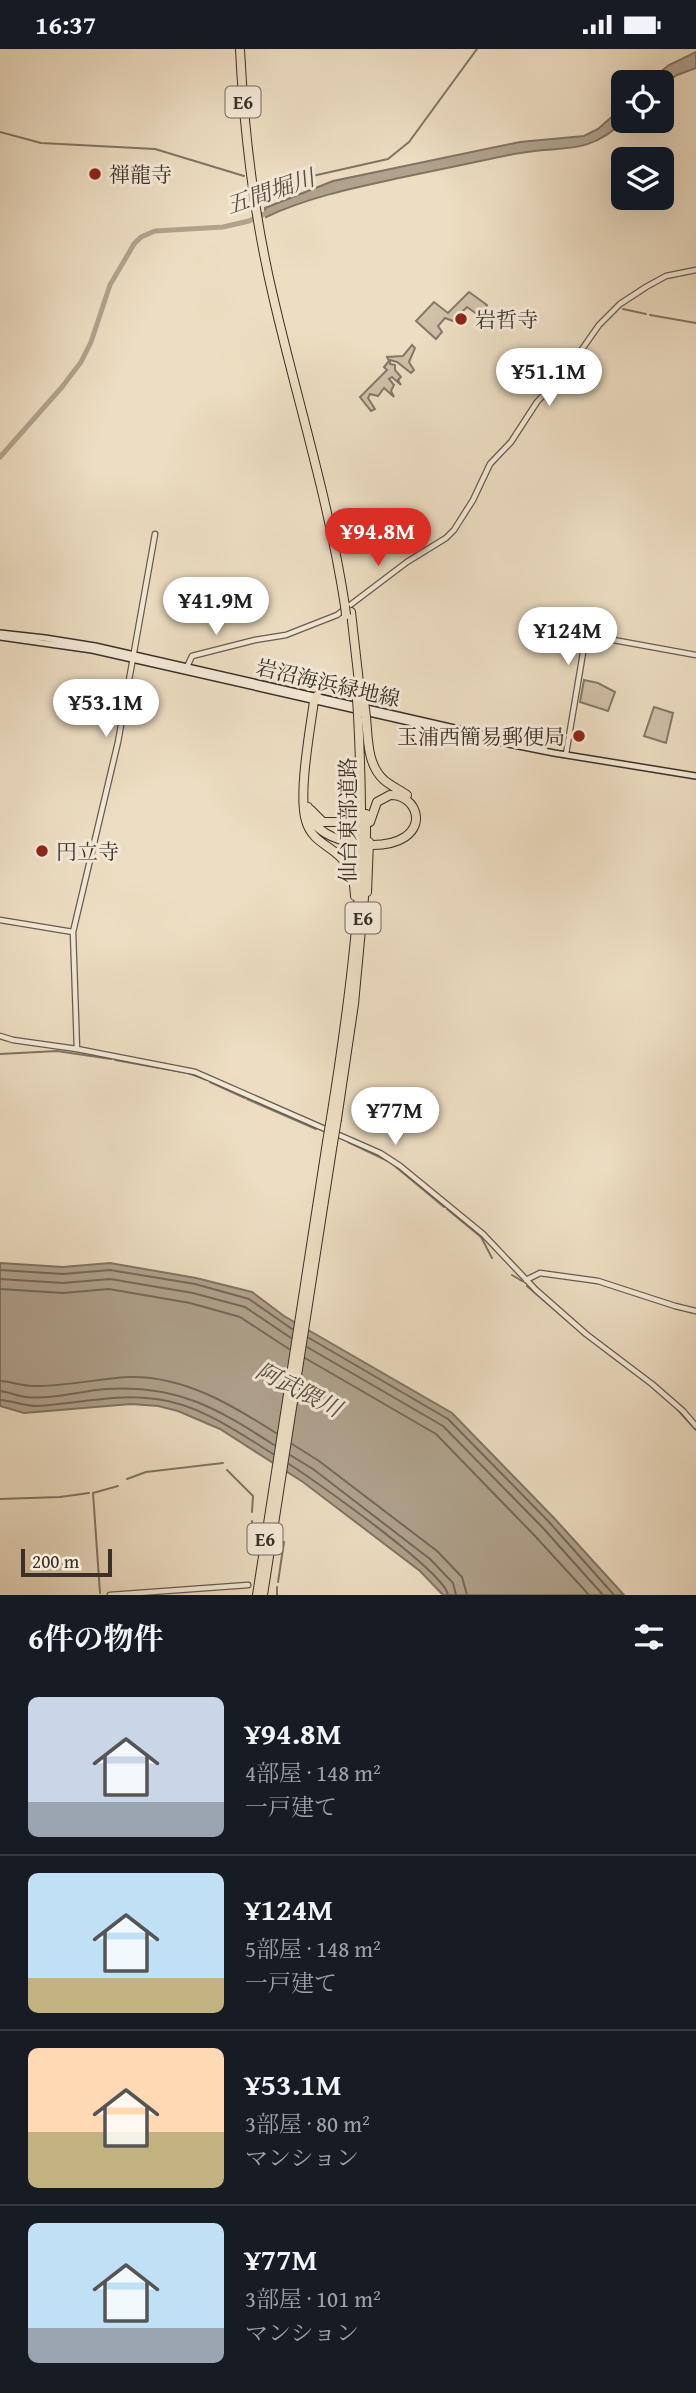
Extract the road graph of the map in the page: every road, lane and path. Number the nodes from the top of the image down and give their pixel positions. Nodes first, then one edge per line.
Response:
1 (243, 49) edge
2 (696, 270) edge
3 (155, 534) dead end
4 (348, 609) junction
5 (0, 636) edge
6 (696, 655) edge
7 (133, 657) junction
8 (186, 669) junction
9 (316, 700) junction
10 (361, 700) junction
11 (362, 716) junction
12 (566, 754) junction
13 (696, 776) edge
14 (308, 806) junction
15 (305, 815) junction
16 (0, 920) edge
17 (73, 932) junction
18 (362, 934) junction
19 (351, 979) junction
20 (0, 1036) edge
21 (77, 1049) junction
22 (334, 1119) junction
23 (526, 1280) junction
24 (696, 1311) edge
25 (696, 1426) edge
26 (277, 1485) junction
27 (248, 1585) dead end
28 (110, 1595) edge
29 (257, 1595) edge
30 (263, 1595) edge

1 - 4 highway, 仙台東部道路 / E6
2 - 8 street
3 - 7 street
4 - 10 highway, 仙台東部道路 / E6
4 - 10 highway, 仙台東部道路 / E6
5 - 7 main road, 岩沼海浜緑地線
6 - 12 street
7 - 8 main road, 岩沼海浜緑地線
7 - 17 street
8 - 9 main road, 岩沼海浜緑地線
9 - 12 main road, 岩沼海浜緑地線
9 - 14 highway
9 - 15 highway
10 - 11 highway, 仙台東部道路 / E6, bridge
11 - 14 highway
11 - 18 highway, 仙台東部道路 / E6
11 - 18 highway
11 - 19 highway, 仙台東部道路 / E6
12 - 13 main road, 岩沼海浜緑地線
14 - 15 highway
15 - 19 highway
16 - 17 street
17 - 21 street
18 - 22 highway, 仙台東部道路 / E6
19 - 22 highway, 仙台東部道路 / E6
20 - 21 street
21 - 23 street
22 - 26 highway, 仙台東部道路 / E6, bridge
23 - 24 street
23 - 25 street
26 - 29 highway, 仙台東部道路 / E6
26 - 30 highway, 仙台東部道路 / E6
27 - 28 street

